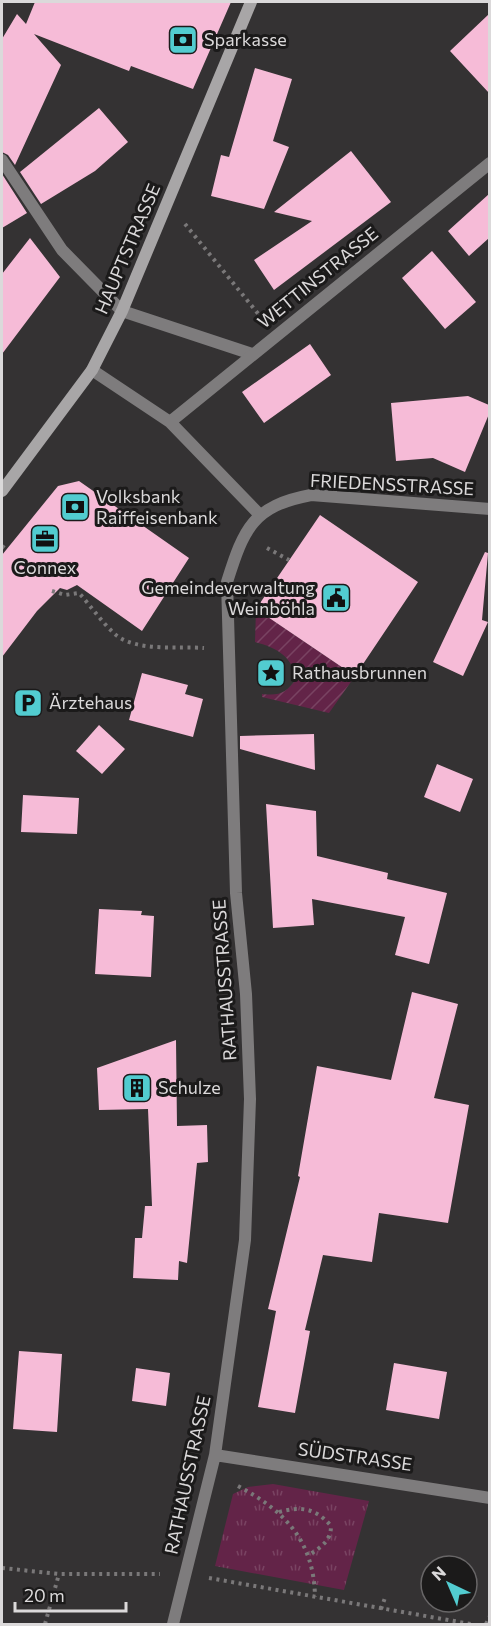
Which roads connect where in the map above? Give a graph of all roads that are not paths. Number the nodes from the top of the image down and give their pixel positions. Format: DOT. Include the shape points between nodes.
graph roads {
  1 [pos="251,2"];
  2 [pos="2,160"];
  3 [pos="489,163"];
  4 [pos="122,311"];
  5 [pos="252,354"];
  6 [pos="92,370"];
  7 [pos="170,422"];
  8 [pos="2,491"];
  9 [pos="489,509"];
  10 [pos="260,515"];
  11 [pos="215,1455"];
  12 [pos="489,1498"];
  13 [pos="173,1624"];
  1 -- 4 [label="main road, HAUPTSTRASSE"];
  2 -- 4 [label="street" via="62,250"];
  3 -- 5 [label="street, WETTINSTRASSE"];
  4 -- 5 [label="street"];
  4 -- 6 [label="main road, HAUPTSTRASSE"];
  5 -- 7 [label="street, WETTINSTRASSE"];
  6 -- 7 [label="street"];
  6 -- 8 [label="main road, HAUPTSTRASSE"];
  7 -- 10 [label="street"];
  9 -- 10 [label="street, FRIEDENSSTRASSE" via="311,495 282,501"];
  10 -- 11 [label="street, RATHAUSSTRASSE" via="239,544 227,582 236,893 246,994 250,1099 245,1240"];
  11 -- 12 [label="street, SÜDSTRASSE"];
  11 -- 13 [label="street, RATHAUSSTRASSE"];
}
